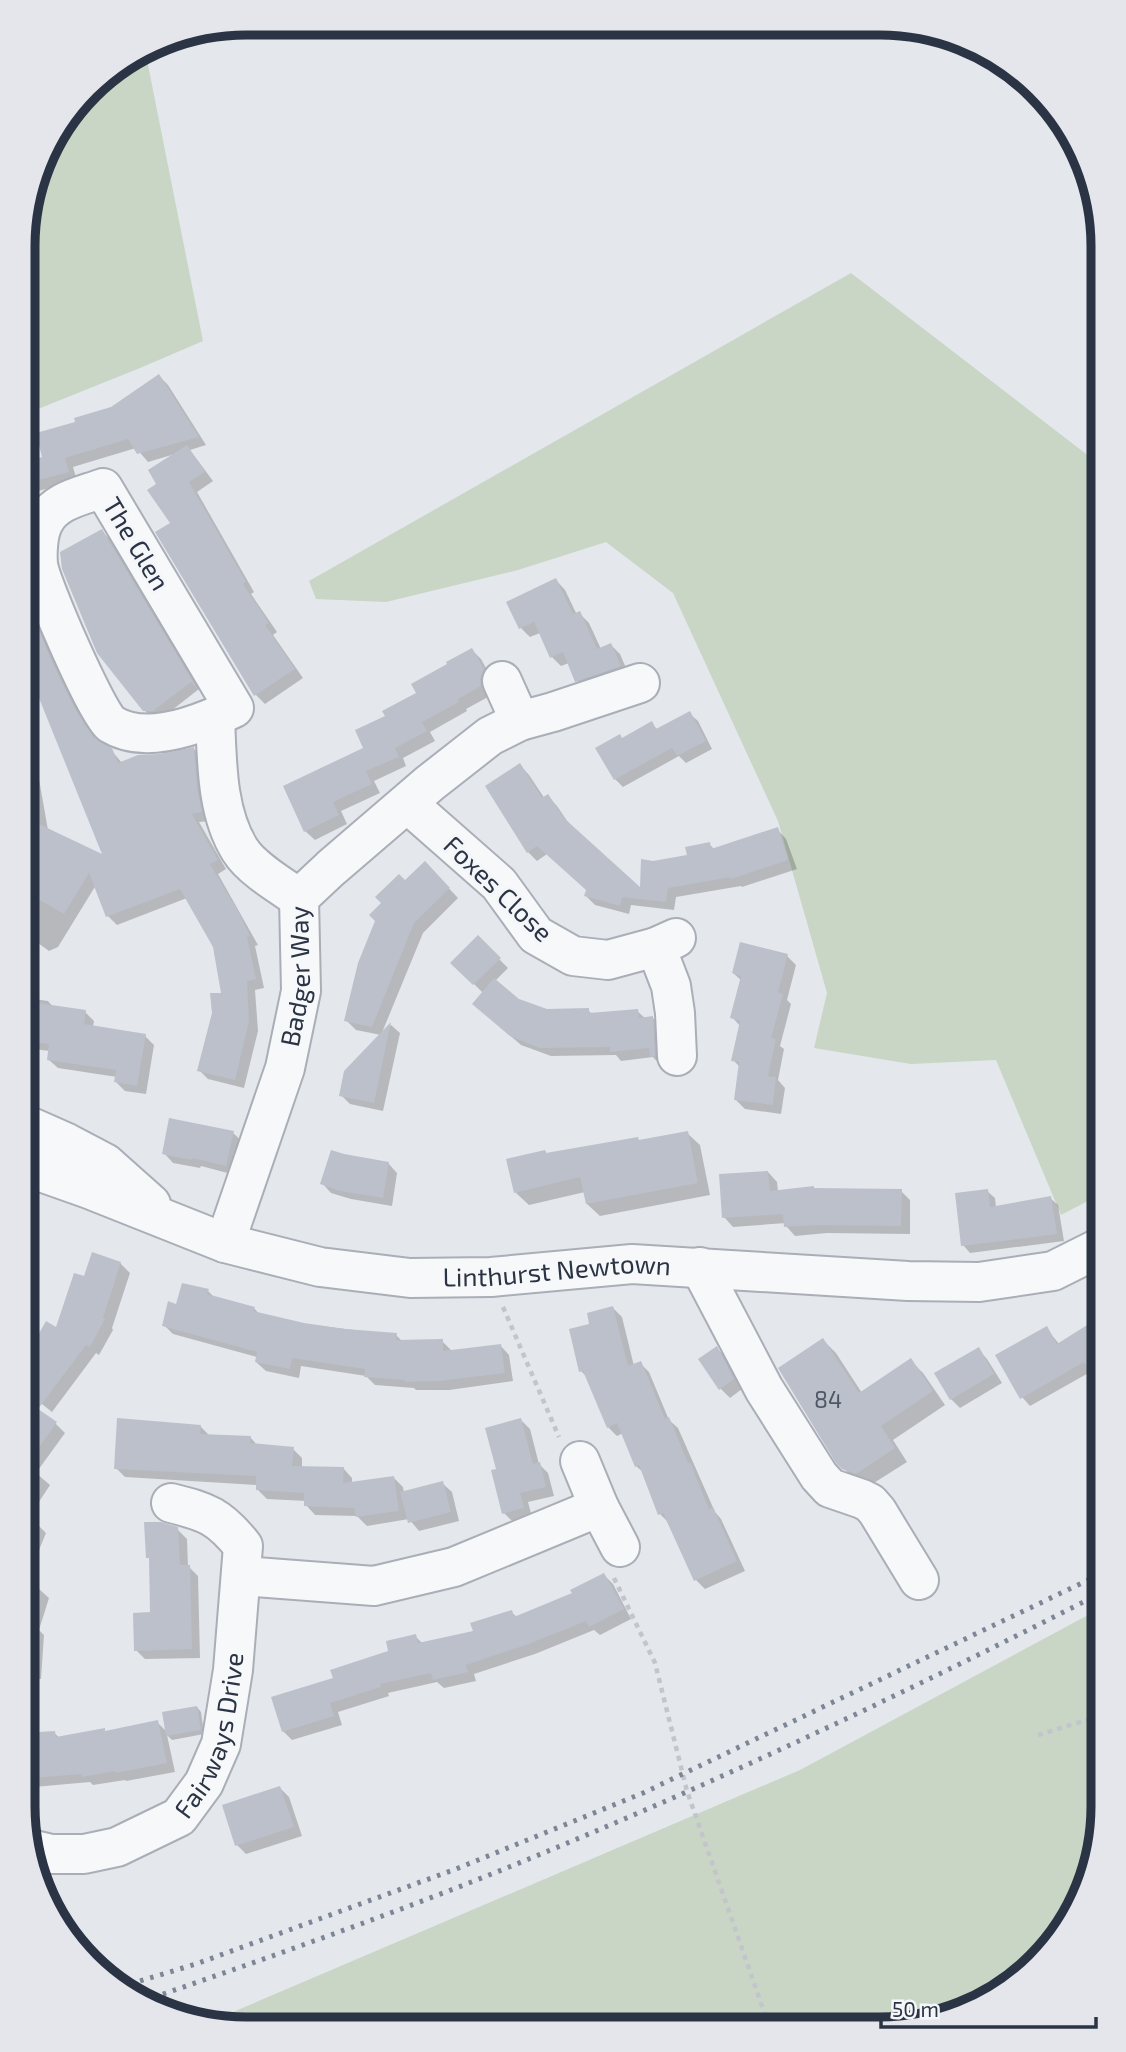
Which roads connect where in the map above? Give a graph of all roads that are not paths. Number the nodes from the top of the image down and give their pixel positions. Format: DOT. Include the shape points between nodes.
graph roads {
  1 [pos="502,681"];
  2 [pos="640,683"];
  3 [pos="537,716"];
  4 [pos="215,717"];
  5 [pos="408,804"];
  6 [pos="299,898"];
  7 [pos="677,1056"];
  8 [pos="35,1129"];
  9 [pos="35,1170"];
  10 [pos="171,1222"];
  11 [pos="225,1243"];
  12 [pos="1091,1252"];
  13 [pos="700,1267"];
  14 [pos="580,1461"];
  15 [pos="171,1503"];
  16 [pos="599,1507"];
  17 [pos="620,1547"];
  18 [pos="242,1561"];
  19 [pos="919,1580"];
  20 [pos="40,1851"];
  1 -- 3 [label="street"];
  2 -- 3 [label="street, Badger Way"];
  3 -- 5 [label="street, Badger Way" via="490,736"];
  4 -- 4 [label="street, The Glen" via="234,708 103,488 50,511 42,524 38,566 88,687 108,723 130,733 165,732"];
  4 -- 6 [label="street" via="218,773 227,821 240,852"];
  5 -- 6 [label="street, Badger Way"];
  5 -- 7 [label="street, Foxes Close" via="499,884 536,934 573,956 608,960 666,942"];
  6 -- 11 [label="street, Badger Way" via="301,991 285,1068"];
  8 -- 10 [label="street" via="105,1163"];
  9 -- 10 [label="street, Linthurst Newtown"];
  10 -- 11 [label="street, Linthurst Newtown"];
  11 -- 13 [label="street, Linthurst Newtown" via="320,1267 410,1278 491,1277 632,1264"];
  12 -- 13 [label="street, Linthurst Newtown" via="1053,1270 979,1282"];
  13 -- 19 [label="street" via="764,1388 819,1476 830,1488 870,1503"];
  14 -- 16 [label="street"];
  15 -- 18 [label="street" via="203,1511 228,1528"];
  16 -- 17 [label="street"];
  16 -- 18 [label="street" via="454,1567 374,1586"];
  18 -- 20 [label="street, Fairways Drive" via="221,1744 204,1783 179,1817 117,1847 84,1854"];
}
